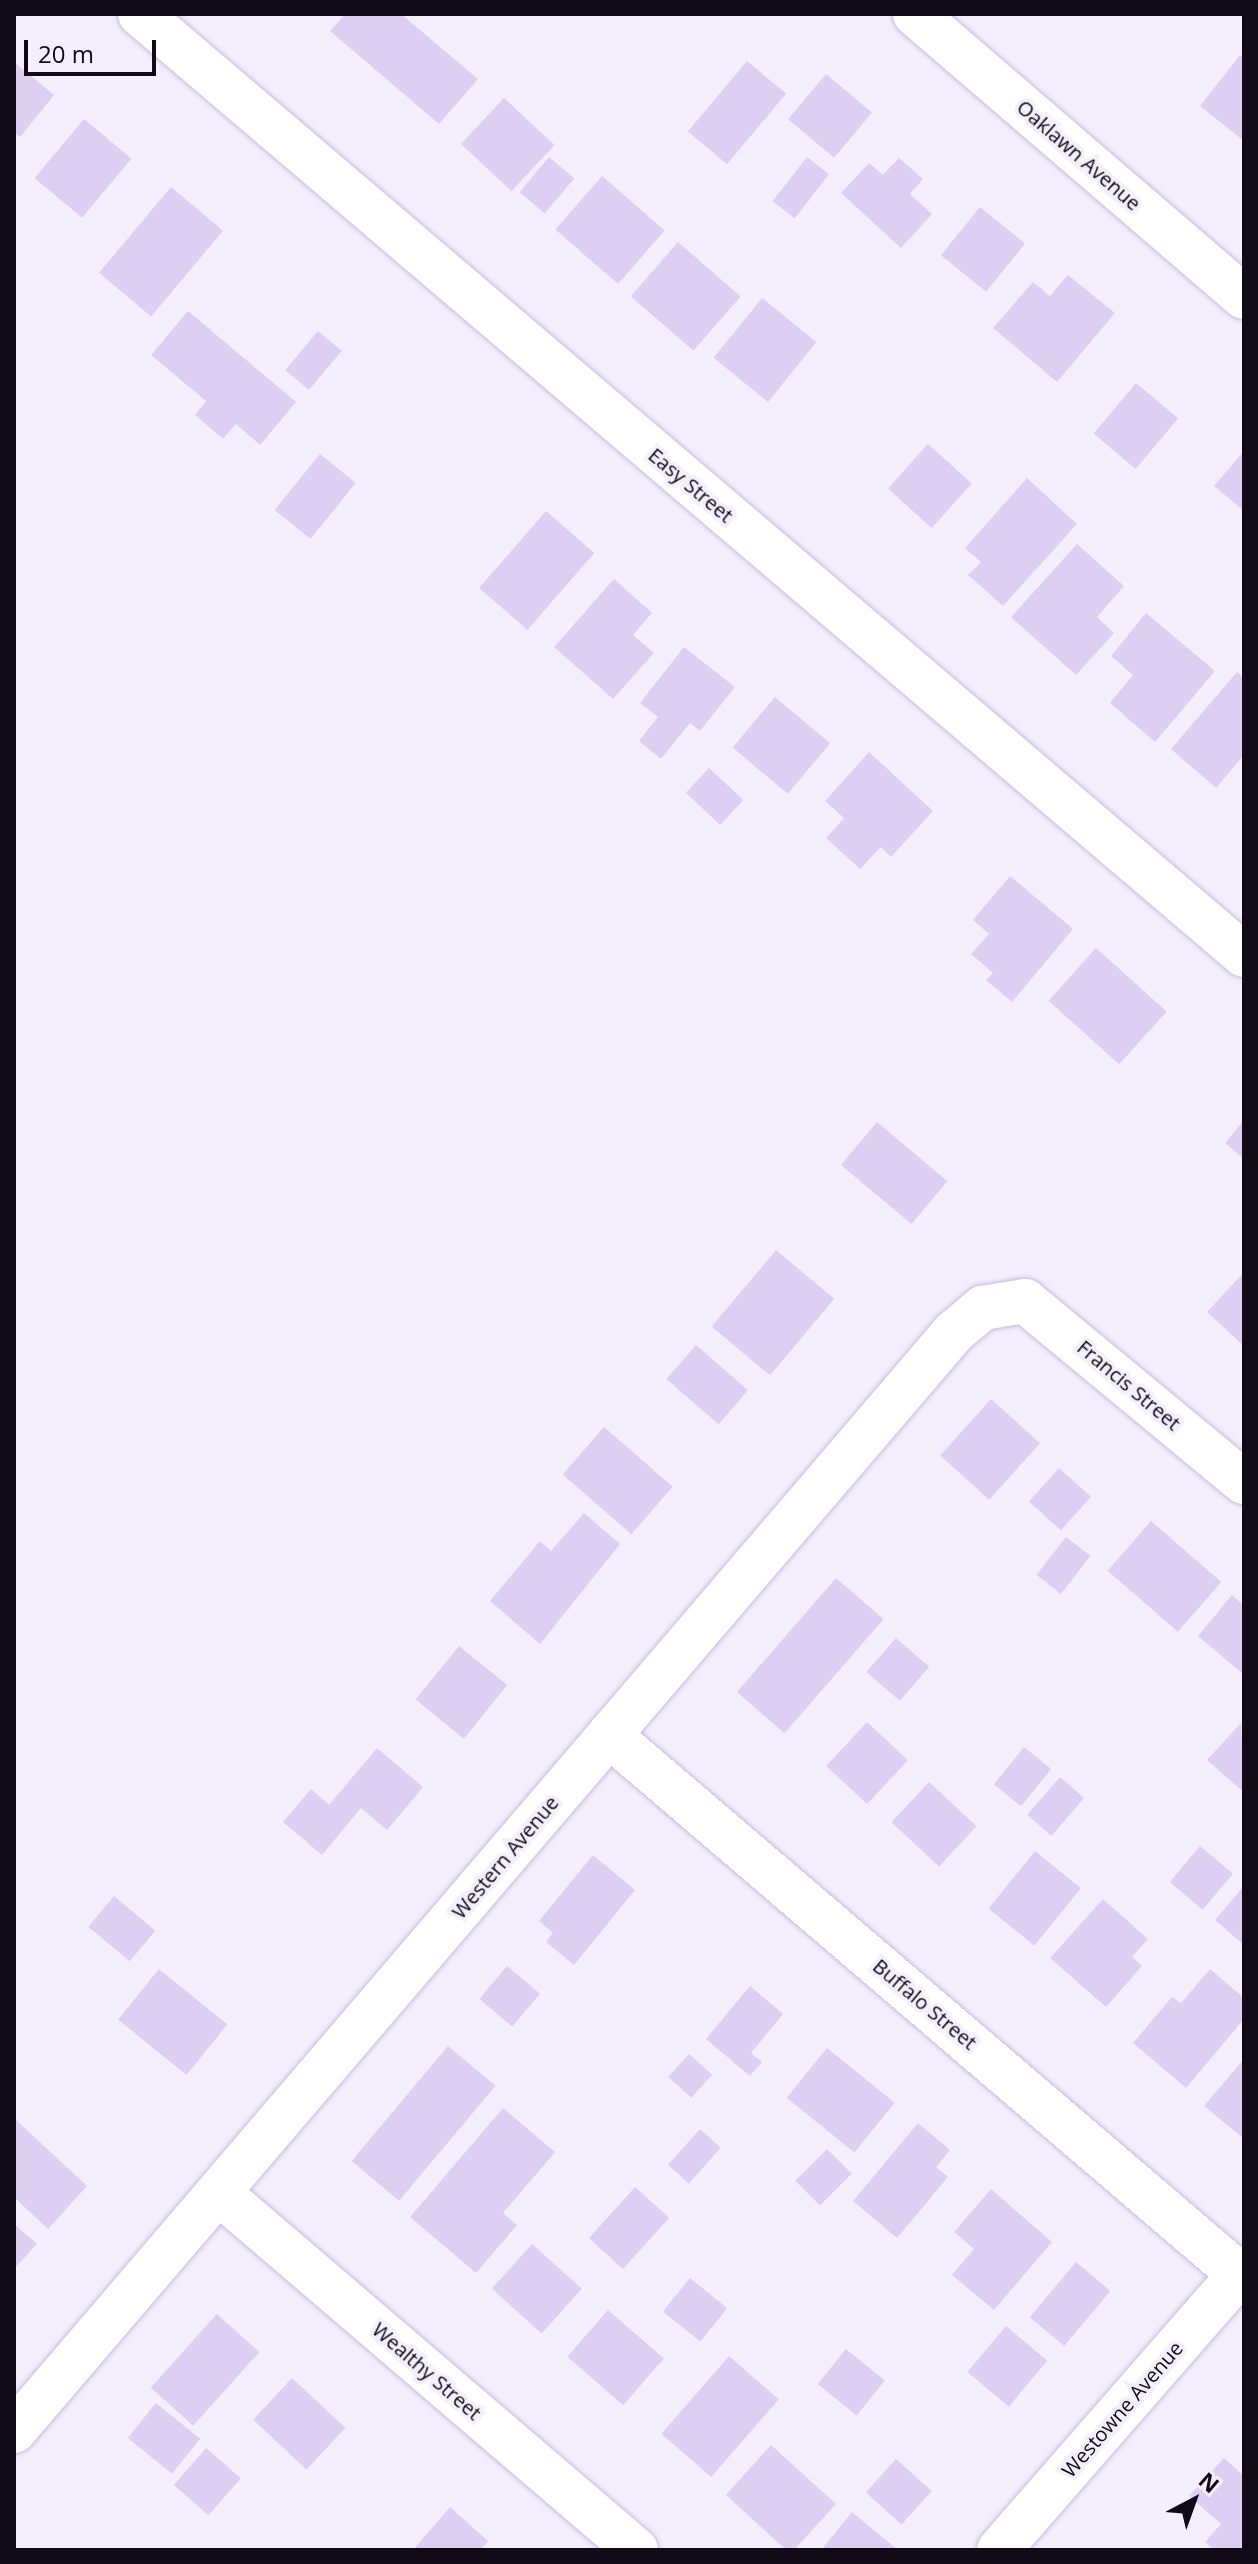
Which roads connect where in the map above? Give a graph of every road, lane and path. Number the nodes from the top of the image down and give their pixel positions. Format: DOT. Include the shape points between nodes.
graph roads {
  1 [pos="140,14"];
  2 [pos="915,14"];
  3 [pos="1244,297"];
  4 [pos="1244,955"];
  5 [pos="1008,1299"];
  6 [pos="1244,1482"];
  7 [pos="609,1735"];
  8 [pos="219,2193"];
  9 [pos="1242,2271"];
  10 [pos="14,2431"];
  11 [pos="636,2550"];
  12 [pos="999,2550"];
  1 -- 4 [label="street, Easy Street"];
  2 -- 3 [label="street, Oaklawn Avenue"];
  5 -- 6 [label="street, Francis Street" via="1025,1301 1061,1327"];
  5 -- 7 [label="street, Western Avenue" via="983,1308 954,1332"];
  7 -- 8 [label="street, Western Avenue"];
  7 -- 9 [label="street, Buffalo Street"];
  8 -- 10 [label="street, Western Avenue"];
  8 -- 11 [label="street, Wealthy Street"];
  9 -- 12 [label="street, Westowne Avenue"];
}
